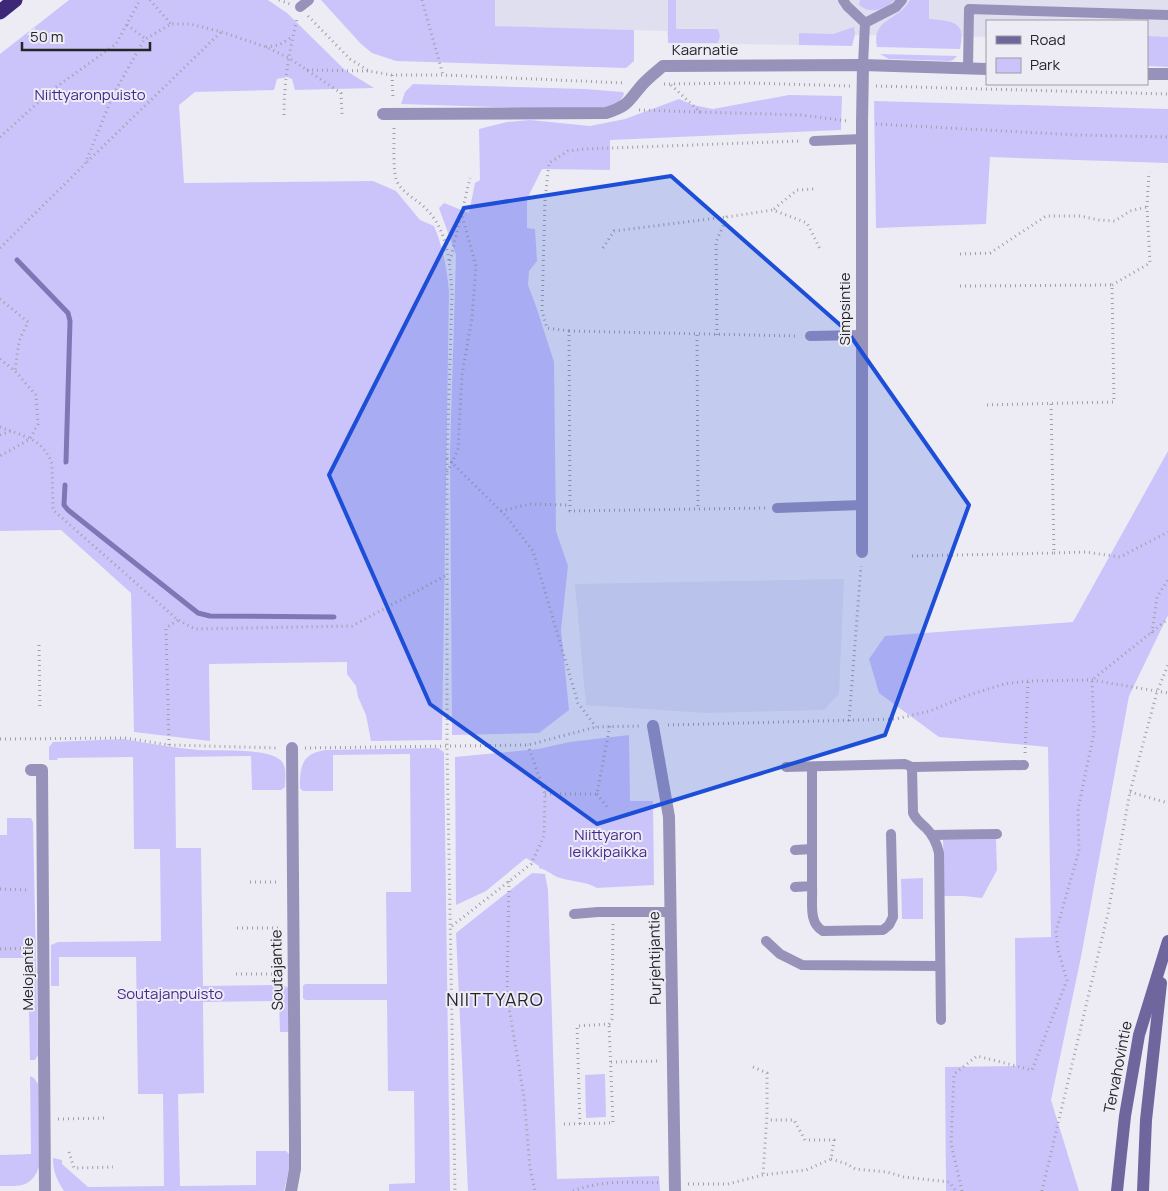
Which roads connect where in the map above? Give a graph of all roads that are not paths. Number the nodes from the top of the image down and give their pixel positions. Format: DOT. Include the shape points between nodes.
graph roads {
  1 [pos="15,0"];
  2 [pos="309,0"];
  3 [pos="844,0"];
  4 [pos="902,0"];
  5 [pos="300,7"];
  6 [pos="0,12"];
  7 [pos="1168,15"];
  8 [pos="865,23"];
  9 [pos="863,65"];
  10 [pos="968,68"];
  11 [pos="986,69"];
  12 [pos="1148,74"];
  13 [pos="1168,74"];
  14 [pos="388,113"];
  15 [pos="862,139"];
  16 [pos="814,140"];
  17 [pos="862,335"];
  18 [pos="810,336"];
  19 [pos="862,505"];
  20 [pos="777,508"];
  21 [pos="862,552"];
  22 [pos="653,726"];
  23 [pos="292,748"];
  24 [pos="812,766"];
  25 [pos="1024,766"];
  26 [pos="786,767"];
  27 [pos="912,767"];
  28 [pos="30,770"];
  29 [pos="891,834"];
  30 [pos="996,834"];
  31 [pos="932,835"];
  32 [pos="795,850"];
  33 [pos="812,850"];
  34 [pos="812,886"];
  35 [pos="795,887"];
  36 [pos="671,912"];
  37 [pos="574,914"];
  38 [pos="766,941"];
  39 [pos="1166,947"];
  40 [pos="940,966"];
  41 [pos="941,1020"];
  42 [pos="675,1188"];
  43 [pos="45,1191"];
  44 [pos="291,1191"];
  45 [pos="1117,1191"];
  46 [pos="1143,1191"];
  1 -- 6 [label="highway"];
  2 -- 5 [label="lane"];
  3 -- 8 [label="lane"];
  4 -- 8 [label="lane" via="896,7"];
  7 -- 10 [label="lane" via="969,9"];
  8 -- 9 [label="lane"];
  9 -- 10 [label="street, Kaarnatie"];
  9 -- 14 [label="street, Kaarnatie" via="663,66 627,104 606,113"];
  9 -- 15 [label="street, Simpsintie"];
  10 -- 11 [label="street, Kaarnatie"];
  12 -- 13 [label="street"];
  15 -- 16 [label="lane"];
  15 -- 17 [label="street, Simpsintie"];
  17 -- 18 [label="lane"];
  17 -- 19 [label="street, Simpsintie"];
  19 -- 20 [label="lane"];
  19 -- 21 [label="street, Simpsintie"];
  22 -- 36 [label="street, Purjehtijantie" via="669,817"];
  23 -- 44 [label="street, Soutajantie" via="295,1169"];
  24 -- 26 [label="lane"];
  24 -- 27 [label="lane" via="905,764"];
  24 -- 33 [label="lane"];
  25 -- 27 [label="lane"];
  27 -- 31 [label="lane" via="913,813"];
  28 -- 43 [label="street, Melojantie" via="42,770"];
  29 -- 34 [label="lane" via="893,917 883,930 823,931 817,928 813,922"];
  30 -- 31 [label="lane"];
  31 -- 40 [label="lane" via="939,853"];
  32 -- 33 [label="lane"];
  33 -- 34 [label="lane"];
  34 -- 35 [label="lane"];
  36 -- 37 [label="lane"];
  36 -- 42 [label="street, Purjehtijantie"];
  38 -- 40 [label="lane" via="780,954 802,965"];
  39 -- 45 [label="main road, Tervahovintie" via="1139,1035 1125,1116"];
  39 -- 46 [label="main road, Tervahovintie" via="1146,1120"];
  40 -- 41 [label="lane"];
}
